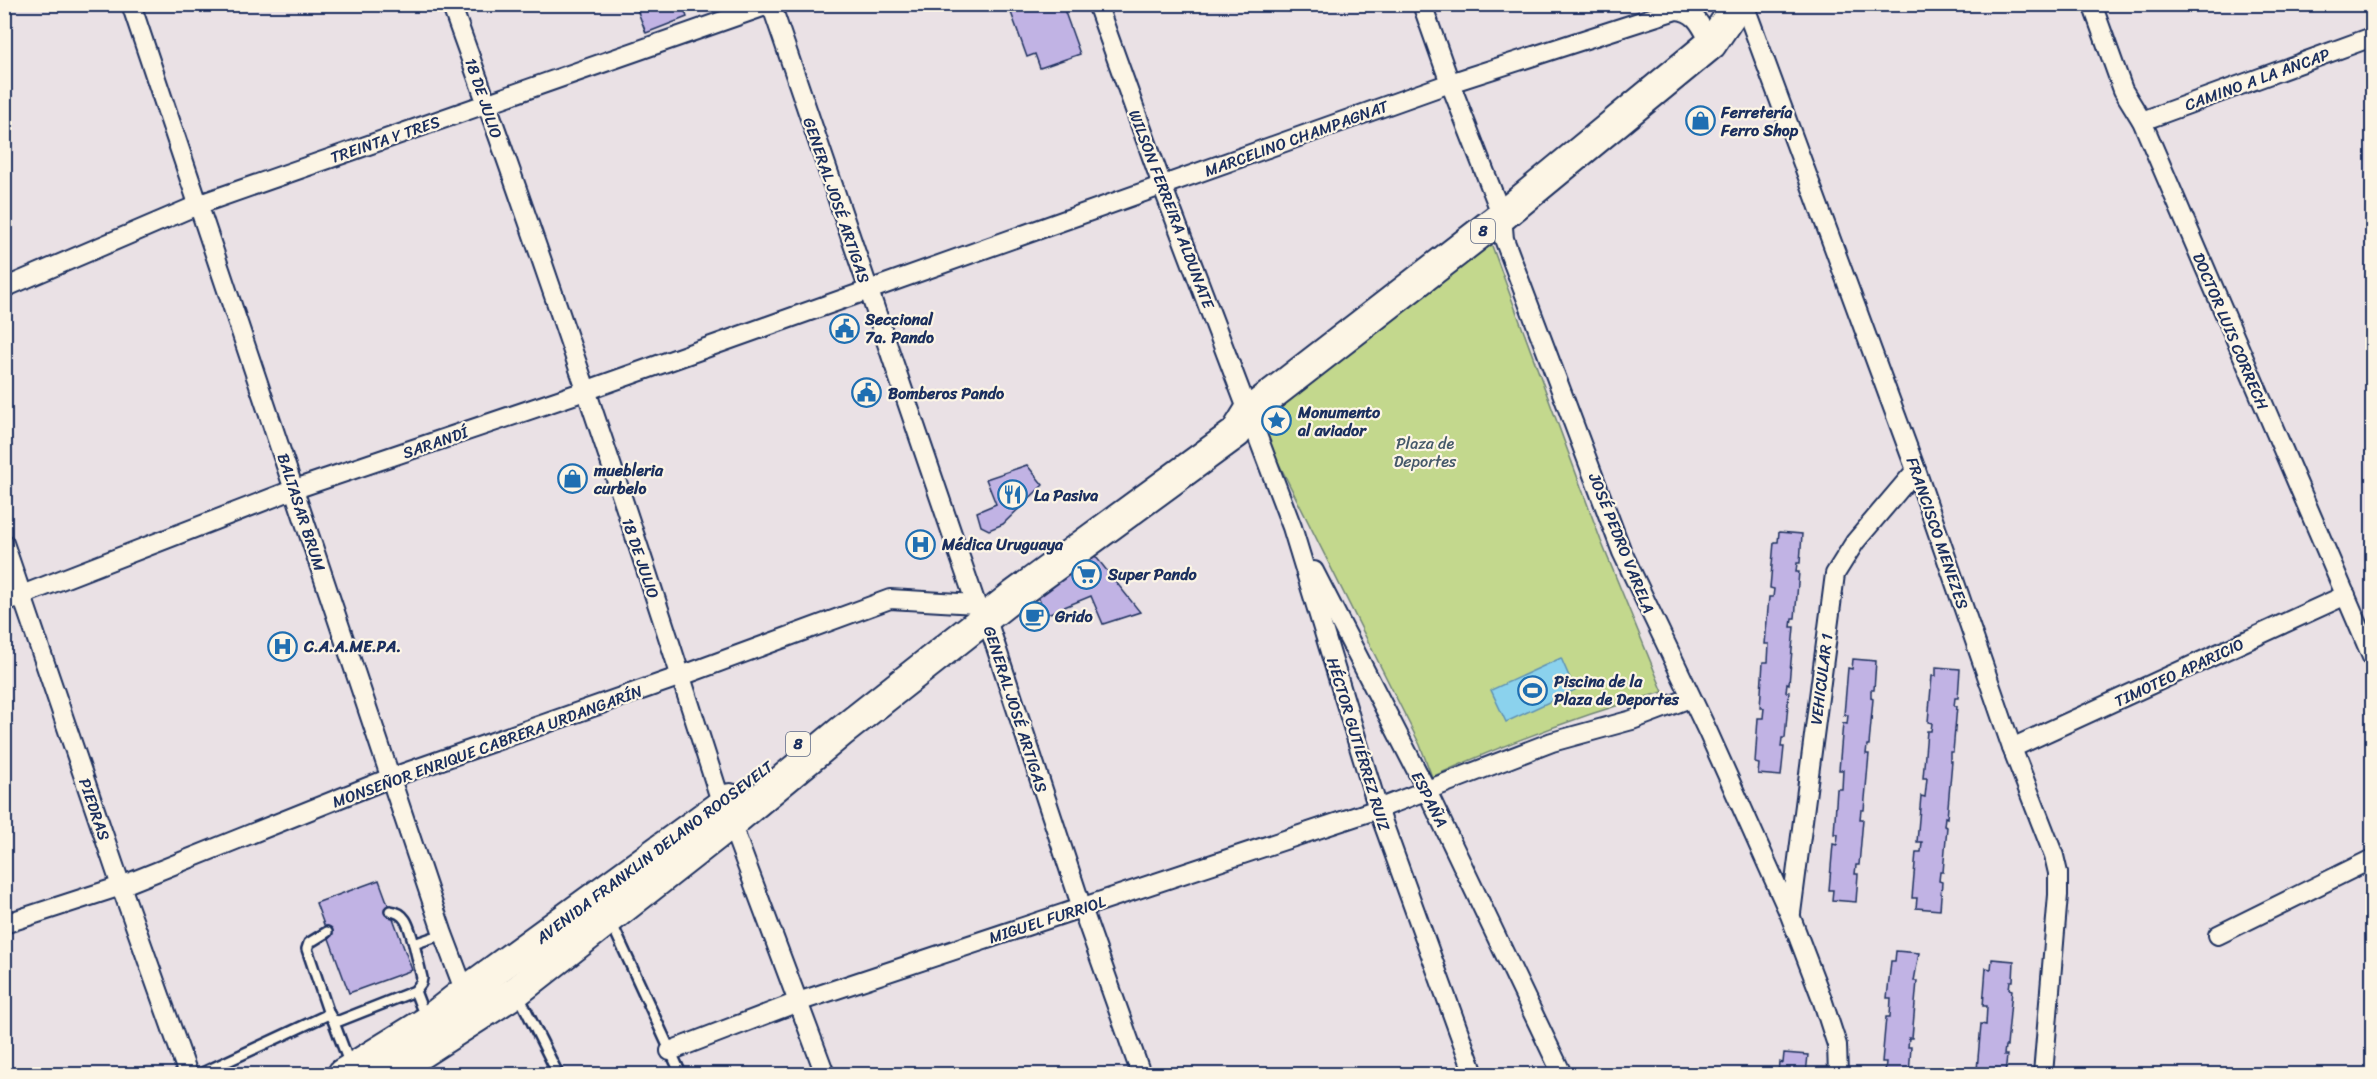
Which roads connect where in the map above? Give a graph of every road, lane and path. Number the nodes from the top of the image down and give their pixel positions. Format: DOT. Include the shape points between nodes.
graph roads {
  1 [pos="131,4"];
  2 [pos="451,4"];
  3 [pos="771,4"];
  4 [pos="1097,4"];
  5 [pos="1422,4"];
  6 [pos="1738,4"];
  7 [pos="1744,4"];
  8 [pos="2092,4"];
  9 [pos="2373,37"];
  10 [pos="1711,44"];
  11 [pos="1450,83"];
  12 [pos="487,103"];
  13 [pos="2142,121"];
  14 [pos="1162,185"];
  15 [pos="200,204"];
  16 [pos="1502,216"];
  17 [pos="4,288"];
  18 [pos="868,290"];
  19 [pos="585,391"];
  20 [pos="1249,412"];
  21 [pos="1916,470"];
  22 [pos="295,489"];
  23 [pos="1292,527"];
  24 [pos="4,543"];
  25 [pos="2346,595"];
  26 [pos="22,596"];
  27 [pos="4,602"];
  28 [pos="981,610"];
  29 [pos="2373,657"];
  30 [pos="681,676"];
  31 [pos="1690,698"];
  32 [pos="2012,748"];
  33 [pos="390,778"];
  34 [pos="1426,789"];
  35 [pos="1378,809"];
  36 [pos="727,814"];
  37 [pos="2373,859"];
  38 [pos="121,885"];
  39 [pos="1082,908"];
  40 [pos="390,911"];
  41 [pos="1790,915"];
  42 [pos="610,919"];
  43 [pos="4,924"];
  44 [pos="327,932"];
  45 [pos="443,934"];
  46 [pos="2218,935"];
  47 [pos="414,944"];
  48 [pos="415,991"];
  49 [pos="517,991"];
  50 [pos="798,1002"];
  51 [pos="472,1004"];
  52 [pos="331,1017"];
  53 [pos="427,1022"];
  54 [pos="670,1051"];
  55 [pos="349,1073"];
  56 [pos="188,1074"];
  57 [pos="200,1074"];
  58 [pos="388,1074"];
  59 [pos="558,1074"];
  60 [pos="681,1074"];
  61 [pos="825,1074"];
  62 [pos="1141,1074"];
  63 [pos="1474,1074"];
  64 [pos="1562,1074"];
  65 [pos="1838,1074"];
  66 [pos="2043,1074"];
  1 -- 15 [label="street, BALTASAR BRUM"];
  2 -- 12 [label="street, 18 DE JULIO"];
  3 -- 12 [label="street, TREINTA Y TRES"];
  3 -- 18 [label="street, GENERAL JOSÉ ARTIGAS"];
  4 -- 14 [label="street, WILSON FERREIRA ALDUNATE"];
  5 -- 11 [label="street, JOSÉ PEDRO VARELA"];
  6 -- 10 [label="highway, AVENIDA FRANKLIN DELANO ROOSEVELT / 8"];
  7 -- 21 [label="street, FRANCISCO MENEZES"];
  8 -- 13 [label="street, DOCTOR LUIS CORRECH" via="2123,90"];
  9 -- 13 [label="street, CAMINO A LA ANCAP"];
  10 -- 11 [label="street, MARCELINO CHAMPAGNAT" via="1694,15 1677,10"];
  10 -- 16 [label="highway, AVENIDA FRANKLIN DELANO ROOSEVELT / 8"];
  11 -- 14 [label="street, MARCELINO CHAMPAGNAT"];
  11 -- 16 [label="street, JOSÉ PEDRO VARELA"];
  12 -- 15 [label="street, TREINTA Y TRES"];
  12 -- 19 [label="street, 18 DE JULIO"];
  13 -- 25 [label="street, DOCTOR LUIS CORRECH"];
  14 -- 18 [label="street, MARCELINO CHAMPAGNAT"];
  14 -- 20 [label="street, WILSON FERREIRA ALDUNATE"];
  15 -- 17 [label="street, TREINTA Y TRES"];
  15 -- 22 [label="street, BALTASAR BRUM"];
  16 -- 20 [label="highway, AVENIDA FRANKLIN DELANO ROOSEVELT / 8"];
  16 -- 31 [label="street, JOSÉ PEDRO VARELA" via="1504,238 1622,552"];
  18 -- 19 [label="street, SARANDÍ"];
  18 -- 28 [label="street, GENERAL JOSÉ ARTIGAS"];
  19 -- 22 [label="street, SARANDÍ"];
  19 -- 30 [label="street, 18 DE JULIO"];
  20 -- 23 [label="street, HÉCTOR GUTIÉRREZ RUIZ"];
  20 -- 28 [label="highway, AVENIDA FRANKLIN DELANO ROOSEVELT / 8" via="1236,433"];
  21 -- 32 [label="street, FRANCISCO MENEZES"];
  21 -- 41 [label="street, VEHICULAR 1" via="1855,542 1835,574"];
  22 -- 26 [label="street, SARANDÍ"];
  22 -- 33 [label="street, BALTASAR BRUM"];
  23 -- 34 [label="street, ESPAÑA"];
  23 -- 35 [label="street, HÉCTOR GUTIÉRREZ RUIZ"];
  24 -- 26 [label="street, PIEDRAS"];
  25 -- 29 [label="street, DOCTOR LUIS CORRECH"];
  25 -- 32 [label="street, TIMOTEO APARICIO"];
  26 -- 27 [label="street, SARANDÍ"];
  26 -- 38 [label="street, PIEDRAS"];
  28 -- 30 [label="street, MONSEÑOR ENRIQUE CABRERA URDANGARÍN" via="890,599"];
  28 -- 36 [label="highway, AVENIDA FRANKLIN DELANO ROOSEVELT / 8" via="842,731"];
  28 -- 39 [label="street, GENERAL JOSÉ ARTIGAS"];
  30 -- 33 [label="street, MONSEÑOR ENRIQUE CABRERA URDANGARÍN"];
  30 -- 36 [label="street, 18 DE JULIO"];
  31 -- 34 [label="street, MIGUEL FURRIOL" via="1632,720 1551,742"];
  31 -- 41 [label="street, JOSÉ PEDRO VARELA"];
  32 -- 66 [label="street, FRANCISCO MENEZES" via="2058,873"];
  33 -- 38 [label="street, MONSEÑOR ENRIQUE CABRERA URDANGARÍN"];
  33 -- 45 [label="street, BALTASAR BRUM"];
  34 -- 35 [label="street, MIGUEL FURRIOL"];
  34 -- 64 [label="street, ESPAÑA"];
  35 -- 39 [label="street, MIGUEL FURRIOL"];
  35 -- 63 [label="street, HÉCTOR GUTIÉRREZ RUIZ"];
  36 -- 42 [label="highway, AVENIDA FRANKLIN DELANO ROOSEVELT / 8"];
  36 -- 50 [label="street, 18 DE JULIO"];
  36 -- 51 [label="highway, AVENIDA FRANKLIN DELANO ROOSEVELT / 8"];
  37 -- 46 [label="street"];
  38 -- 43 [label="street, MONSEÑOR ENRIQUE CABRERA URDANGARÍN"];
  38 -- 56 [label="street, PIEDRAS"];
  39 -- 50 [label="street, MIGUEL FURRIOL"];
  39 -- 62 [label="street, GENERAL JOSÉ ARTIGAS"];
  40 -- 47 [label="lane" via="404,916"];
  41 -- 65 [label="street, JOSÉ PEDRO VARELA" via="1837,1044"];
  42 -- 49 [label="highway, AVENIDA FRANKLIN DELANO ROOSEVELT / 8"];
  42 -- 54 [label="lane"];
  44 -- 52 [label="lane" via="309,943 307,950"];
  45 -- 47 [label="lane"];
  45 -- 51 [label="street, BALTASAR BRUM"];
  47 -- 48 [label="lane" via="422,978"];
  48 -- 52 [label="lane" via="339,1021"];
  48 -- 53 [label="lane"];
  49 -- 51 [label="highway, AVENIDA FRANKLIN DELANO ROOSEVELT / 8"];
  49 -- 59 [label="lane"];
  50 -- 54 [label="street, MIGUEL FURRIOL"];
  50 -- 61 [label="street, 18 DE JULIO"];
  51 -- 53 [label="highway, AVENIDA FRANKLIN DELANO ROOSEVELT / 8"];
  51 -- 58 [label="highway, AVENIDA FRANKLIN DELANO ROOSEVELT / 8"];
  52 -- 55 [label="lane"];
  52 -- 57 [label="lane"];
  53 -- 55 [label="highway, AVENIDA FRANKLIN DELANO ROOSEVELT / 8"];
  54 -- 60 [label="lane"];
}
